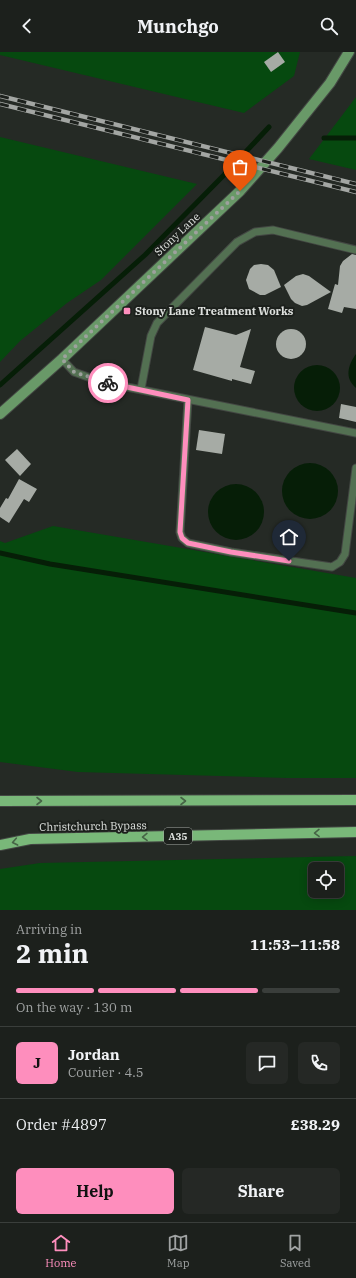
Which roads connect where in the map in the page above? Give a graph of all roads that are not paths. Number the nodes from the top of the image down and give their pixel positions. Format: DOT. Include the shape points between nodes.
graph roads {
  1 [pos="349,52"];
  2 [pos="356,250"];
  3 [pos="62,359"];
  4 [pos="141,389"];
  5 [pos="188,400"];
  6 [pos="0,414"];
  7 [pos="356,433"];
  8 [pos="356,468"];
  9 [pos="356,800"];
  10 [pos="0,801"];
  11 [pos="356,832"];
  12 [pos="0,845"];
  1 -- 3 [label="main road, Stony Lane" via="330,83 240,191"];
  2 -- 4 [label="lane" via="273,230 256,232 238,242 157,323 151,336"];
  3 -- 4 [label="lane" via="74,372 95,380"];
  3 -- 6 [label="main road, Stony Lane"];
  4 -- 5 [label="lane"];
  5 -- 7 [label="lane"];
  5 -- 8 [label="lane" via="180,532 188,543 332,567 340,562 345,554"];
  10 -- 9 [label="main road, one-way"];
  11 -- 12 [label="main road, Christchurch Bypass / A35, one-way" via="30,839"];
}
